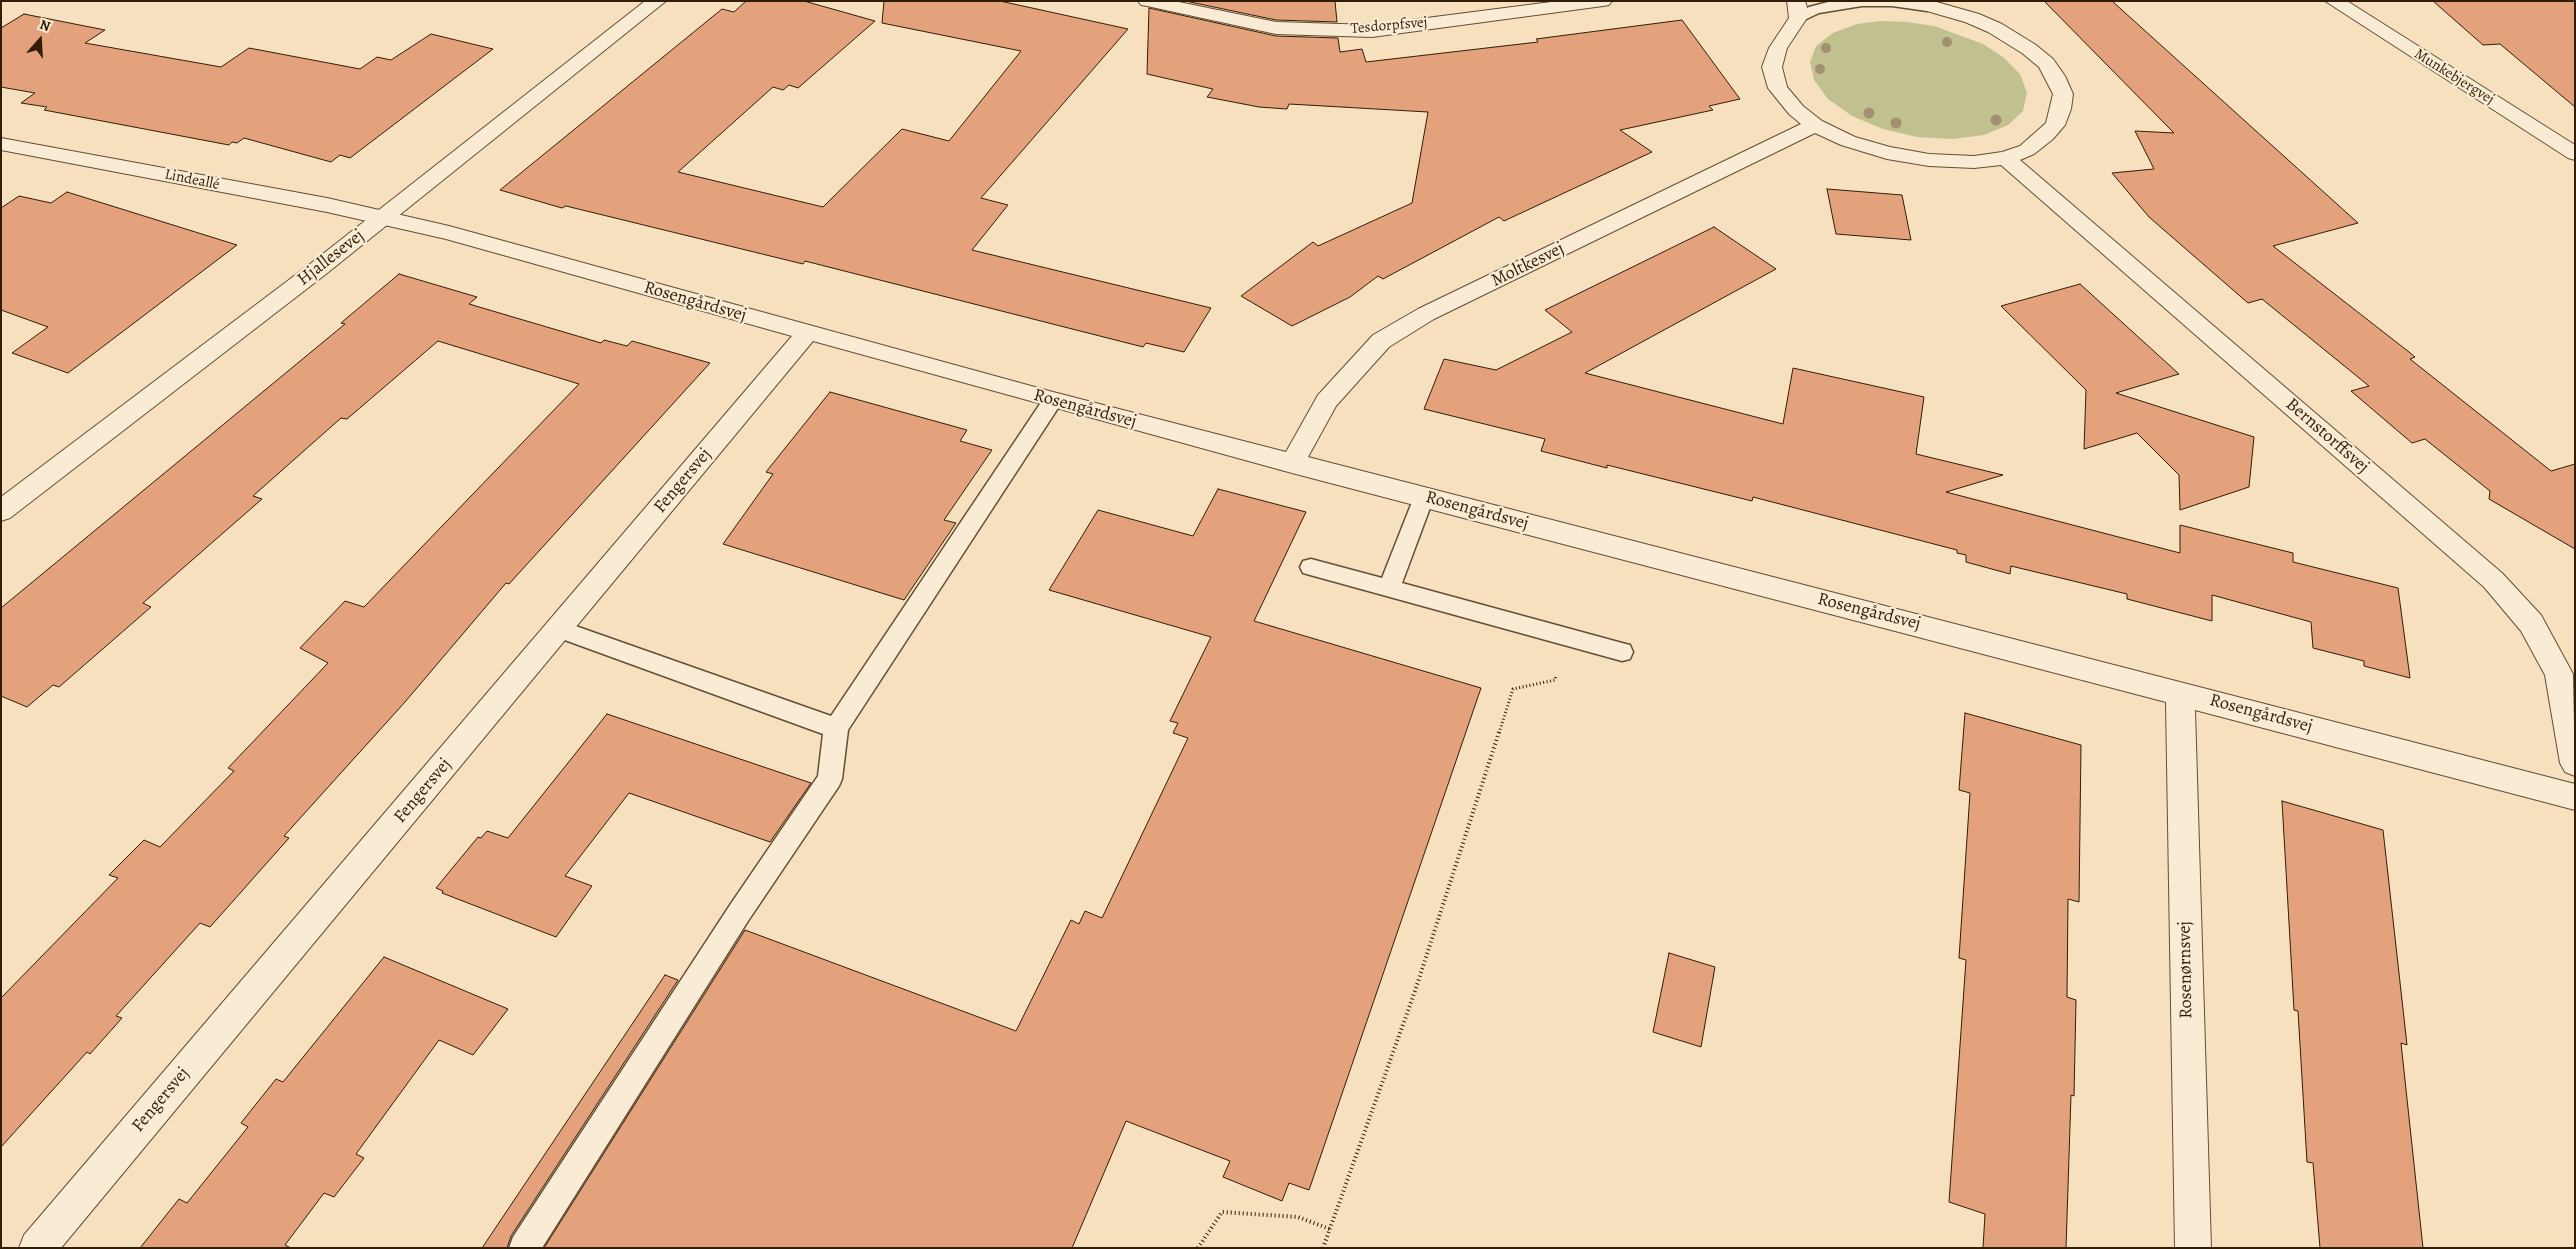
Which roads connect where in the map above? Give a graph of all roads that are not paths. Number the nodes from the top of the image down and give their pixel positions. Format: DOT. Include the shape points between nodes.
graph roads {
  1 [pos="657,1"];
  2 [pos="1603,1"];
  3 [pos="2334,1"];
  4 [pos="1151,2"];
  5 [pos="1919,4"];
  6 [pos="1797,10"];
  7 [pos="1814,126"];
  8 [pos="1,144"];
  9 [pos="2575,154"];
  10 [pos="2006,158"];
  11 [pos="382,217"];
  12 [pos="807,333"];
  13 [pos="1053,400"];
  14 [pos="1292,464"];
  15 [pos="1424,497"];
  16 [pos="1,511"];
  17 [pos="1311,567"];
  18 [pos="1390,588"];
  19 [pos="559,630"];
  20 [pos="1622,652"];
  21 [pos="2180,692"];
  22 [pos="836,728"];
  23 [pos="2575,763"];
  24 [pos="2575,797"];
  25 [pos="37,1248"];
  26 [pos="524,1248"];
  27 [pos="2193,1248"];
  1 -- 11 [label="street, Hjallesevej"];
  2 -- 4 [label="street, Tesdorpfsvej" via="1372,31 1276,28"];
  3 -- 9 [label="street, Munkebjergvej"];
  5 -- 6 [label="lane" via="1862,2"];
  5 -- 10 [label="street" via="1972,18 2013,38 2040,58 2055,76 2063,94 2055,125 2027,150"];
  6 -- 7 [label="street" via="1772,67 1778,88"];
  7 -- 10 [label="street" via="1887,153 1956,162"];
  7 -- 14 [label="street, Moltkesvej" via="1426,314 1381,341 1327,400"];
  8 -- 11 [label="street, Lindeallé"];
  10 -- 23 [label="street, Bernstorffsvej" via="2493,580 2531,623 2559,674"];
  11 -- 12 [label="street, Rosengårdsvej"];
  11 -- 16 [label="street, Hjallesevej"];
  12 -- 13 [label="street, Rosengårdsvej"];
  12 -- 19 [label="street, Fengersvej"];
  13 -- 14 [label="street, Rosengårdsvej"];
  13 -- 22 [label="lane"];
  14 -- 15 [label="street, Rosengårdsvej"];
  15 -- 18 [label="lane"];
  15 -- 21 [label="street, Rosengårdsvej"];
  17 -- 18 [label="lane"];
  18 -- 20 [label="lane"];
  19 -- 22 [label="lane"];
  19 -- 25 [label="street, Fengersvej"];
  21 -- 24 [label="street, Rosengårdsvej"];
  21 -- 27 [label="street, Rosenørnsvej"];
  22 -- 26 [label="lane" via="830,779 739,913"];
}
